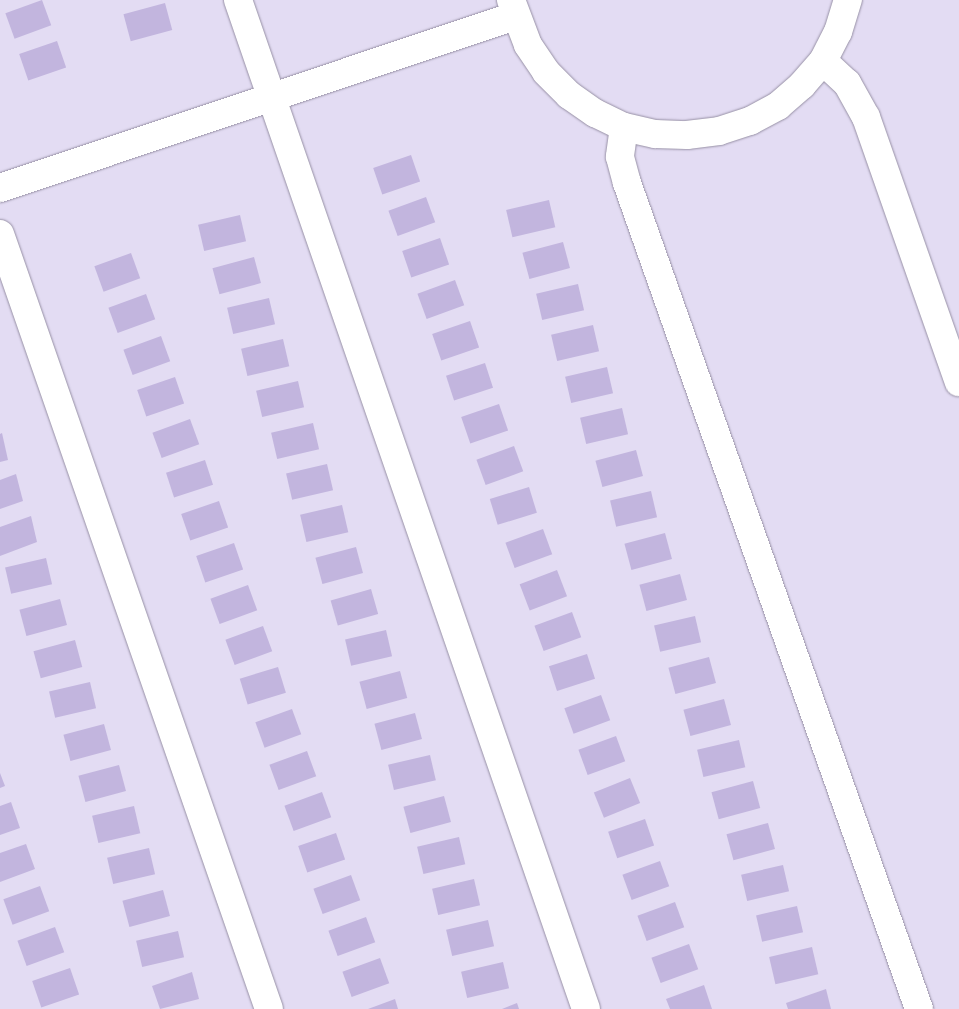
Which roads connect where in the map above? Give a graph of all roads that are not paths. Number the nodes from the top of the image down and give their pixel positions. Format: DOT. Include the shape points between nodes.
graph roads {
  1 [pos="238,0"];
  2 [pos="848,0"];
  3 [pos="513,8"];
  4 [pos="823,60"];
  5 [pos="272,100"];
  6 [pos="624,127"];
  7 [pos="0,188"];
  8 [pos="0,234"];
  9 [pos="959,382"];
  10 [pos="269,1009"];
  11 [pos="586,1009"];
  12 [pos="919,1009"];
  1 -- 5 [label="street"];
  2 -- 4 [label="street" via="838,32"];
  3 -- 5 [label="street"];
  3 -- 6 [label="street" via="528,46 546,72 569,95"];
  4 -- 6 [label="street" via="778,106 750,121 719,131 687,136 655,134"];
  4 -- 9 [label="street" via="847,83 866,117"];
  5 -- 7 [label="street"];
  5 -- 11 [label="street"];
  6 -- 12 [label="street" via="620,157 627,183"];
  8 -- 10 [label="street"];
}
